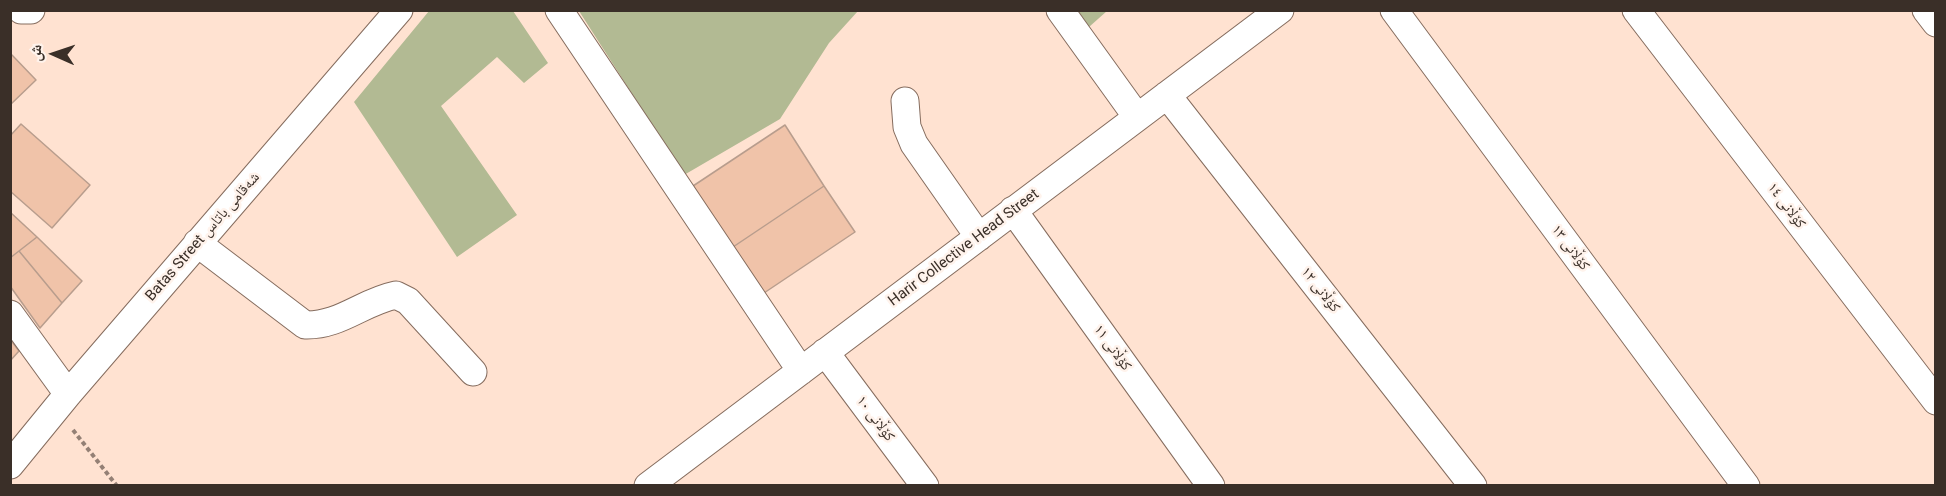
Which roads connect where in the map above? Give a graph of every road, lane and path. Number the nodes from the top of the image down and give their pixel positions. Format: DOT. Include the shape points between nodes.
graph roads {
  1 [pos="21,10"];
  2 [pos="31,10"];
  3 [pos="399,10"];
  4 [pos="560,10"];
  5 [pos="1060,10"];
  6 [pos="1280,10"];
  7 [pos="1394,10"];
  8 [pos="1636,10"];
  9 [pos="1926,10"];
  10 [pos="1935,23"];
  11 [pos="1167,95"];
  12 [pos="905,101"];
  13 [pos="1137,117"];
  14 [pos="1013,210"];
  15 [pos="979,237"];
  16 [pos="197,243"];
  17 [pos="10,314"];
  18 [pos="825,352"];
  19 [pos="801,370"];
  20 [pos="473,372"];
  21 [pos="62,401"];
  22 [pos="1935,401"];
  23 [pos="10,465"];
  24 [pos="651,485"];
  25 [pos="117,486"];
  26 [pos="926,486"];
  27 [pos="1211,486"];
  28 [pos="1473,486"];
  29 [pos="1746,486"];
  1 -- 2 [label="street"];
  3 -- 16 [label="street, Batas Street شەقامی باتاس"];
  4 -- 19 [label="street"];
  5 -- 13 [label="street"];
  6 -- 11 [label="street, Harir Collective Head Street"];
  7 -- 29 [label="street, کۆڵانی ١٣"];
  8 -- 22 [label="street, کۆڵانی ١٤"];
  9 -- 10 [label="street"];
  11 -- 13 [label="street, Harir Collective Head Street"];
  11 -- 28 [label="street, کۆڵانی ١٢"];
  12 -- 15 [label="street" via="907,127 914,144"];
  13 -- 14 [label="street, Harir Collective Head Street"];
  14 -- 15 [label="street, Harir Collective Head Street"];
  14 -- 27 [label="street, کۆڵانی ١١"];
  15 -- 18 [label="street, Harir Collective Head Street"];
  16 -- 20 [label="street" via="305,325 324,325 380,298 396,295 408,301"];
  16 -- 21 [label="street, Batas Street شەقامی باتاس"];
  17 -- 21 [label="street"];
  18 -- 19 [label="street, Harir Collective Head Street"];
  18 -- 26 [label="street, کۆڵانی ١٠"];
  19 -- 24 [label="street, Harir Collective Head Street"];
  21 -- 23 [label="street, Batas Street شەقامی باتاس"];
  21 -- 25 [label="path"];
}
